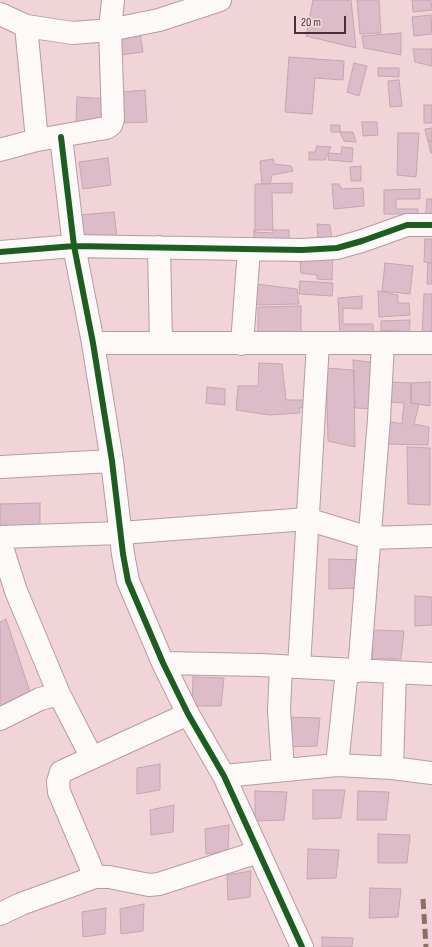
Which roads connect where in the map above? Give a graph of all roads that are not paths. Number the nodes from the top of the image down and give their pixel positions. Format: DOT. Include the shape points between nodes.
graph roads {
  1 [pos="113,0"];
  2 [pos="220,0"];
  3 [pos="0,14"];
  4 [pos="26,26"];
  5 [pos="110,30"];
  6 [pos="61,137"];
  7 [pos="37,140"];
  8 [pos="0,150"];
  9 [pos="432,225"];
  10 [pos="74,246"];
  11 [pos="158,247"];
  12 [pos="249,249"];
  13 [pos="0,252"];
  14 [pos="94,343"];
  15 [pos="318,343"];
  16 [pos="383,343"];
  17 [pos="432,343"];
  18 [pos="161,344"];
  19 [pos="242,344"];
  20 [pos="112,461"];
  21 [pos="0,466"];
  22 [pos="307,519"];
  23 [pos="121,533"];
  24 [pos="432,536"];
  25 [pos="0,537"];
  26 [pos="369,538"];
  27 [pos="0,540"];
  28 [pos="8,595"];
  29 [pos="163,663"];
  30 [pos="290,667"];
  31 [pos="353,671"];
  32 [pos="395,672"];
  33 [pos="432,674"];
  34 [pos="59,694"];
  35 [pos="188,714"];
  36 [pos="0,719"];
  37 [pos="92,758"];
  38 [pos="337,765"];
  39 [pos="392,768"];
  40 [pos="283,770"];
  41 [pos="432,773"];
  42 [pos="224,776"];
  43 [pos="258,852"];
  44 [pos="95,877"];
  45 [pos="0,914"];
  46 [pos="302,947"];
  1 -- 5 [label="street"];
  2 -- 5 [label="street" via="159,20"];
  3 -- 4 [label="street"];
  4 -- 5 [label="street" via="73,33"];
  4 -- 7 [label="street"];
  5 -- 6 [label="street" via="113,119 111,125"];
  6 -- 7 [label="street"];
  6 -- 10 [label="street"];
  7 -- 8 [label="street"];
  9 -- 12 [label="street" via="407,225 362,242 337,248"];
  10 -- 11 [label="street"];
  10 -- 13 [label="street"];
  10 -- 14 [label="street"];
  11 -- 12 [label="street"];
  11 -- 18 [label="street"];
  12 -- 19 [label="street"];
  14 -- 18 [label="street"];
  14 -- 20 [label="street"];
  15 -- 16 [label="street"];
  15 -- 19 [label="street"];
  15 -- 22 [label="street"];
  16 -- 17 [label="street"];
  16 -- 26 [label="street"];
  18 -- 19 [label="street"];
  20 -- 21 [label="street"];
  20 -- 23 [label="street"];
  22 -- 23 [label="street"];
  22 -- 26 [label="street"];
  22 -- 30 [label="street"];
  23 -- 25 [label="street"];
  23 -- 29 [label="street" via="128,581"];
  24 -- 26 [label="street"];
  26 -- 31 [label="street"];
  27 -- 28 [label="street"];
  28 -- 34 [label="street"];
  29 -- 30 [label="street"];
  29 -- 35 [label="street"];
  30 -- 31 [label="street"];
  30 -- 40 [label="street" via="279,710"];
  31 -- 32 [label="street"];
  31 -- 38 [label="street"];
  32 -- 33 [label="street"];
  32 -- 39 [label="street"];
  34 -- 36 [label="street" via="40,699"];
  34 -- 37 [label="street"];
  35 -- 37 [label="street"];
  35 -- 42 [label="street"];
  37 -- 44 [label="street" via="61,772 58,792"];
  38 -- 39 [label="street"];
  38 -- 40 [label="street"];
  39 -- 41 [label="street"];
  40 -- 42 [label="street"];
  42 -- 43 [label="street"];
  43 -- 44 [label="street" via="149,885 109,877"];
  43 -- 46 [label="street"];
  44 -- 45 [label="street"];
}
